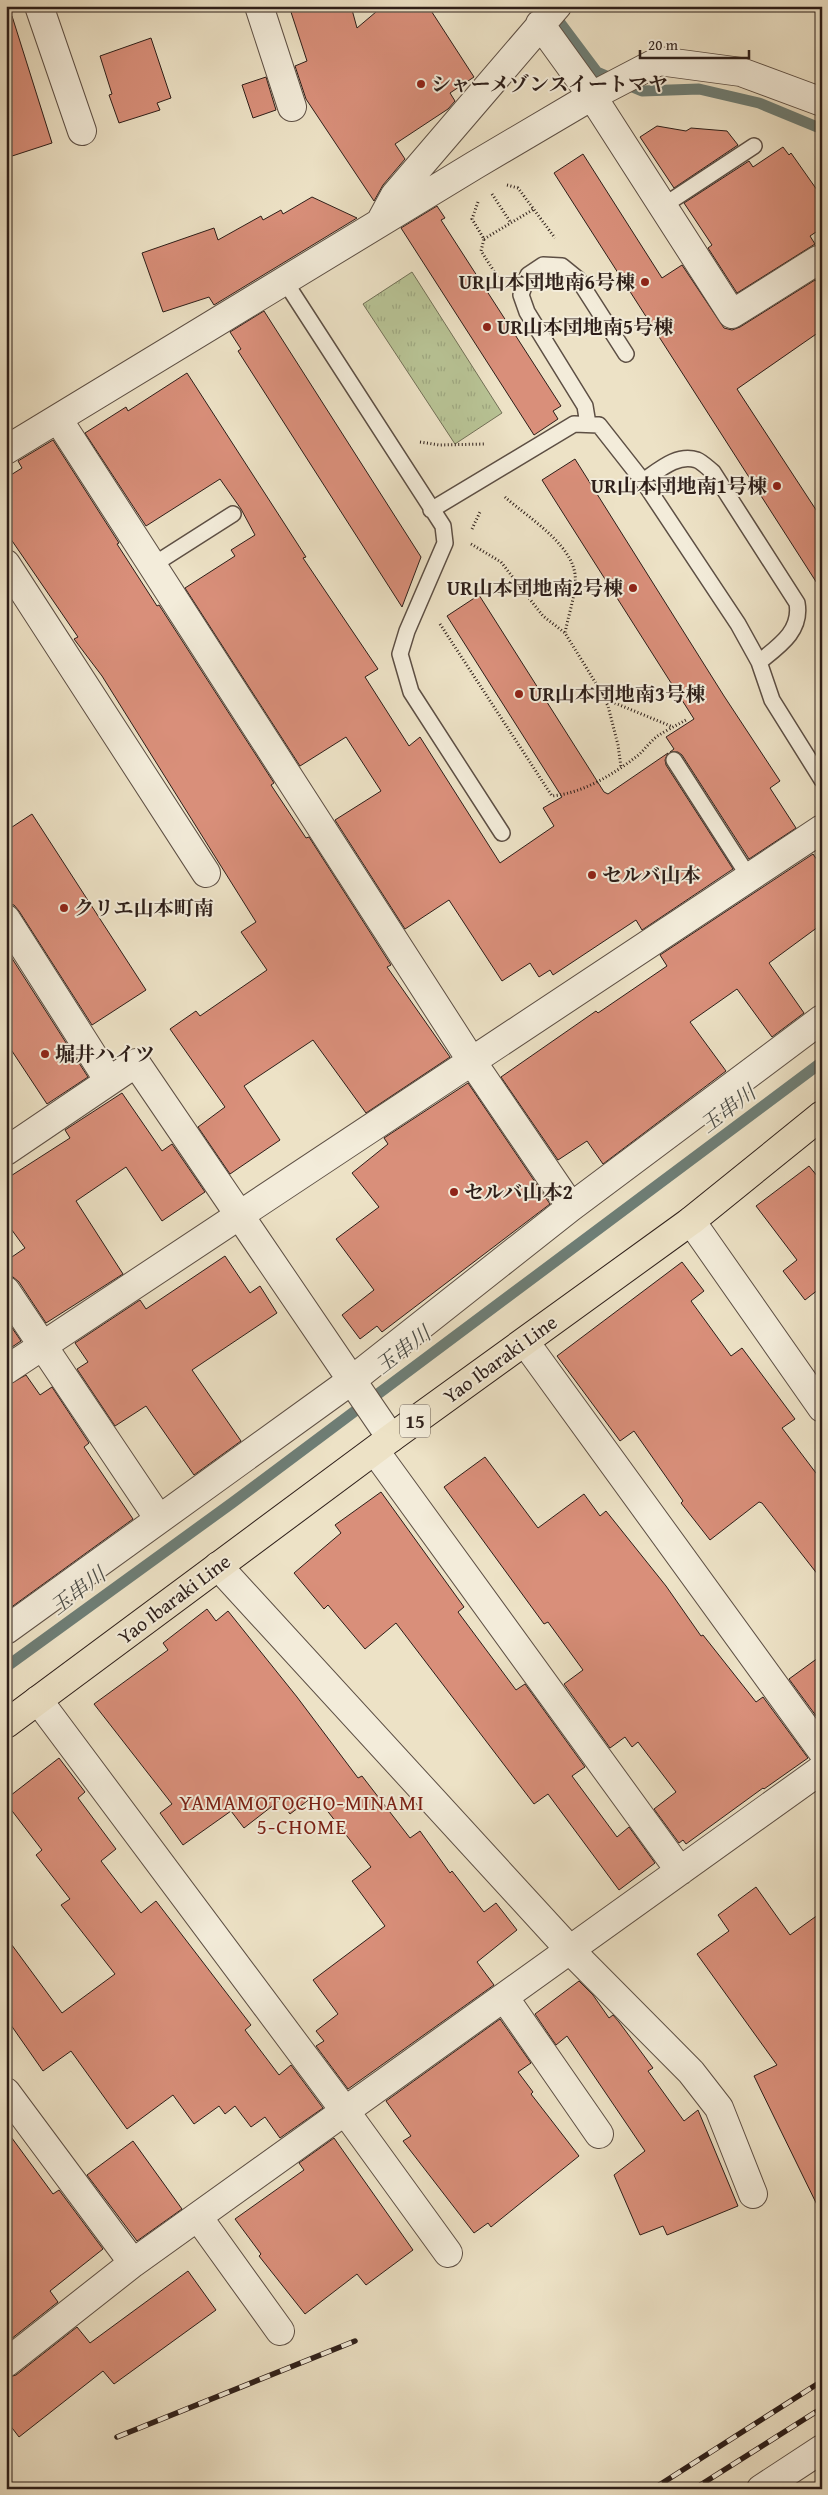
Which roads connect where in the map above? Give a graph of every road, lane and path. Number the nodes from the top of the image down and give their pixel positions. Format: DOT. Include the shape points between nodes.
graph roads {
  1 [pos="40,6"];
  2 [pos="259,6"];
  3 [pos="548,15"];
  4 [pos="592,96"];
  5 [pos="822,102"];
  6 [pos="292,107"];
  7 [pos="82,131"];
  8 [pos="754,146"];
  9 [pos="500,183"];
  10 [pos="480,197"];
  11 [pos="663,206"];
  12 [pos="534,209"];
  13 [pos="381,222"];
  14 [pos="484,239"];
  15 [pos="820,261"];
  16 [pos="578,279"];
  17 [pos="284,280"];
  18 [pos="521,295"];
  19 [pos="626,354"];
  20 [pos="58,419"];
  21 [pos="588,424"];
  22 [pos="388,442"];
  23 [pos="6,450"];
  24 [pos="515,459"];
  25 [pos="643,481"];
  26 [pos="499,491"];
  27 [pos="484,506"];
  28 [pos="431,510"];
  29 [pos="233,514"];
  30 [pos="469,535"];
  31 [pos="466,542"];
  32 [pos="6,564"];
  33 [pos="153,566"];
  34 [pos="438,619"];
  35 [pos="565,633"];
  36 [pos="759,662"];
  37 [pos="605,699"];
  38 [pos="686,720"];
  39 [pos="673,727"];
  40 [pos="674,760"];
  41 [pos="621,767"];
  42 [pos="822,780"];
  43 [pos="822,829"];
  44 [pos="502,833"];
  45 [pos="206,873"];
  46 [pos="749,877"];
  47 [pos="6,919"];
  48 [pos="822,1019"];
  49 [pos="471,1060"];
  50 [pos="109,1081"];
  51 [pos="822,1115"];
  52 [pos="6,1151"];
  53 [pos="571,1206"];
  54 [pos="238,1215"];
  55 [pos="691,1221"];
  56 [pos="6,1291"];
  57 [pos="525,1342"];
  58 [pos="42,1345"];
  59 [pos="6,1370"];
  60 [pos="355,1386"];
  61 [pos="822,1408"];
  62 [pos="382,1437"];
  63 [pos="159,1519"];
  64 [pos="218,1566"];
  65 [pos="6,1630"];
  66 [pos="38,1700"];
  67 [pos="6,1724"];
  68 [pos="822,1751"];
  69 [pos="822,1769"];
  70 [pos="680,1871"];
  71 [pos="570,1950"];
  72 [pos="504,1997"];
  73 [pos="6,2092"];
  74 [pos="345,2111"];
  75 [pos="599,2134"];
  76 [pos="753,2194"];
  77 [pos="198,2217"];
  78 [pos="448,2253"];
  79 [pos="133,2263"];
  80 [pos="280,2331"];
  81 [pos="6,2363"];
  82 [pos="822,2449"];
  83 [pos="787,2481"];
  84 [pos="761,2489"];
  1 -- 7 [label="street"];
  2 -- 6 [label="street"];
  3 -- 4 [label="street"];
  3 -- 13 [label="street" via="395,195"];
  4 -- 5 [label="street" via="659,61 741,72"];
  4 -- 11 [label="street"];
  4 -- 13 [label="street"];
  8 -- 11 [label="lane"];
  9 -- 12 [label="path" via="518,188"];
  10 -- 14 [label="path" via="472,219"];
  11 -- 15 [label="street" via="732,314"];
  12 -- 14 [label="path"];
  12 -- 16 [label="path" via="561,247"];
  13 -- 17 [label="street"];
  14 -- 18 [label="path" via="482,251 496,276 507,291"];
  16 -- 18 [label="lane" via="562,266 543,265 528,275"];
  16 -- 19 [label="lane"];
  17 -- 20 [label="street"];
  17 -- 22 [label="lane"];
  18 -- 21 [label="lane" via="527,312 585,406"];
  20 -- 23 [label="street"];
  20 -- 33 [label="street"];
  21 -- 24 [label="lane" via="574,424"];
  21 -- 25 [label="lane" via="599,425"];
  22 -- 24 [label="path" via="403,438 439,446 488,444 505,449"];
  22 -- 28 [label="lane"];
  24 -- 28 [label="lane"];
  25 -- 36 [label="lane" via="738,624"];
  25 -- 36 [label="lane" via="671,462 697,460 712,472 792,595 799,616 792,632"];
  26 -- 35 [label="path" via="545,530 571,560 576,584"];
  27 -- 30 [label="path"];
  28 -- 44 [label="lane" via="442,526 445,543 400,654 411,692"];
  29 -- 33 [label="lane"];
  31 -- 35 [label="path" via="501,562 543,616"];
  32 -- 45 [label="street"];
  33 -- 49 [label="street"];
  34 -- 41 [label="path" via="445,635 552,796 594,783"];
  35 -- 37 [label="path"];
  36 -- 42 [label="lane" via="772,700"];
  37 -- 39 [label="path"];
  37 -- 41 [label="path"];
  38 -- 39 [label="path"];
  39 -- 41 [label="path"];
  40 -- 46 [label="lane"];
  43 -- 46 [label="street"];
  46 -- 49 [label="street"];
  47 -- 50 [label="street"];
  48 -- 53 [label="street"];
  49 -- 53 [label="street"];
  49 -- 54 [label="street"];
  50 -- 52 [label="street"];
  50 -- 54 [label="street" via="136,1063"];
  51 -- 55 [label="main road, Yao Ibaraki Line / 15"];
  53 -- 60 [label="street"];
  54 -- 58 [label="street"];
  54 -- 60 [label="street"];
  55 -- 57 [label="main road, Yao Ibaraki Line / 15"];
  55 -- 61 [label="street"];
  56 -- 58 [label="street"];
  57 -- 62 [label="main road, Yao Ibaraki Line / 15"];
  57 -- 68 [label="street"];
  58 -- 59 [label="street"];
  58 -- 63 [label="street"];
  60 -- 62 [label="street"];
  60 -- 63 [label="street"];
  62 -- 64 [label="main road, Yao Ibaraki Line / 15"];
  62 -- 70 [label="street"];
  63 -- 65 [label="street"];
  64 -- 66 [label="main road, Yao Ibaraki Line / 15"];
  64 -- 71 [label="street"];
  66 -- 67 [label="main road, Yao Ibaraki Line / 15"];
  66 -- 74 [label="street"];
  69 -- 70 [label="street"];
  70 -- 71 [label="street"];
  71 -- 72 [label="street"];
  71 -- 76 [label="street" via="691,2072 719,2108"];
  72 -- 74 [label="street"];
  72 -- 75 [label="street"];
  73 -- 79 [label="street"];
  74 -- 77 [label="street"];
  74 -- 78 [label="street"];
  77 -- 79 [label="street"];
  77 -- 80 [label="street"];
  79 -- 81 [label="street"];
  82 -- 83 [label="street"];
  83 -- 84 [label="street"];
}
